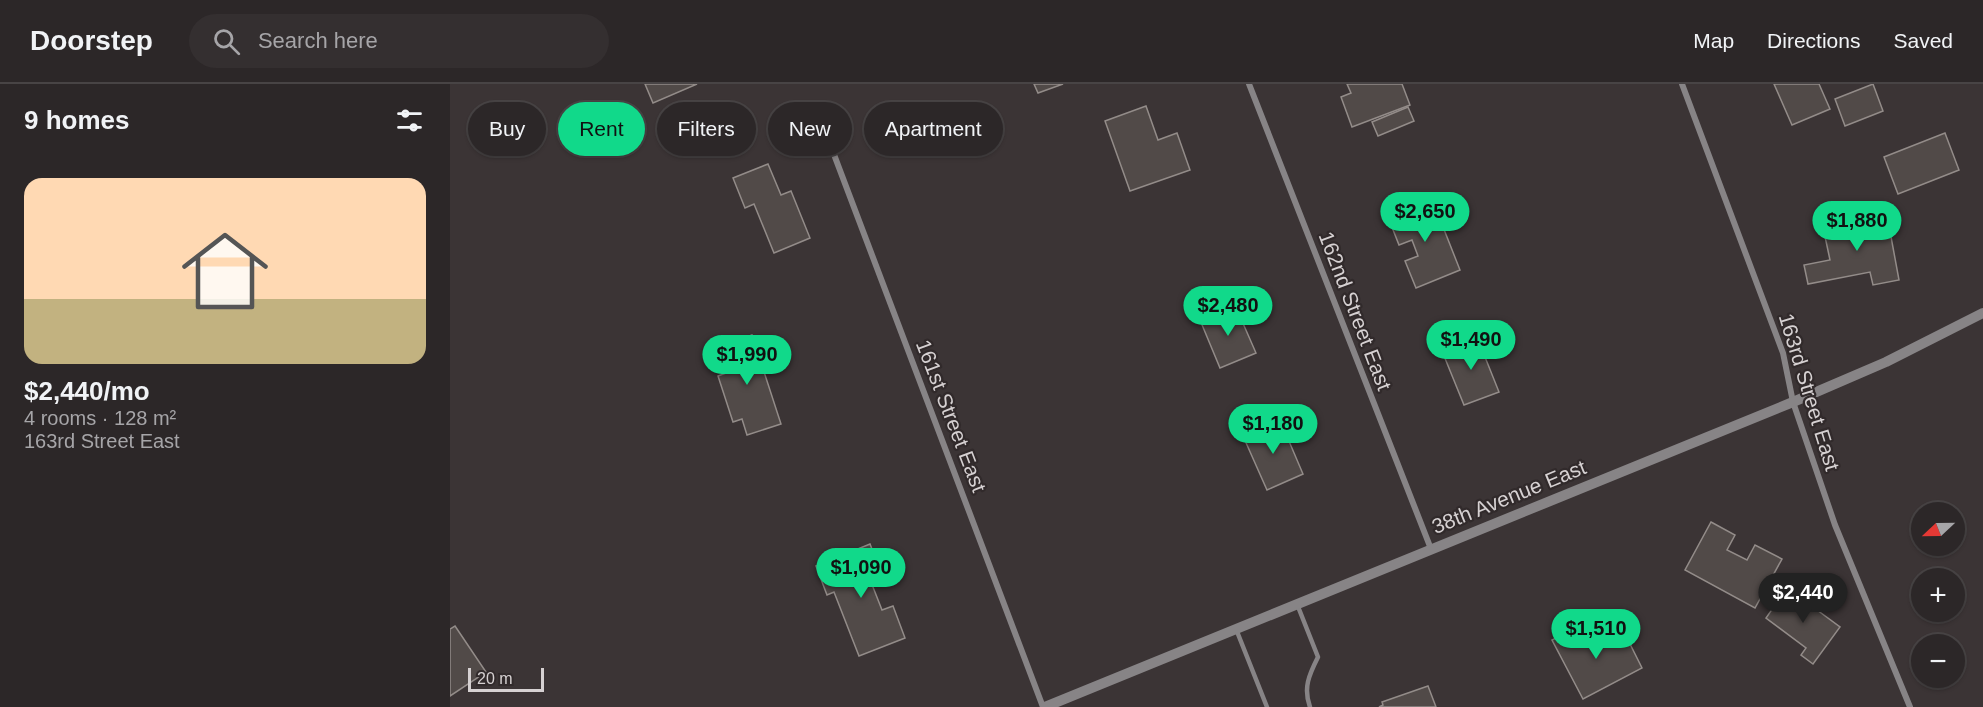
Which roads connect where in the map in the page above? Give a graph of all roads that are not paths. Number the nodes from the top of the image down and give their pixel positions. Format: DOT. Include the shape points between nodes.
graph roads {
  1 [pos="1249,84"];
  2 [pos="1682,84"];
  3 [pos="835,156"];
  4 [pos="1983,313"];
  5 [pos="1793,402"];
  6 [pos="1431,549"];
  7 [pos="1298,604"];
  8 [pos="1236,629"];
  9 [pos="1044,707"];
  10 [pos="1267,707"];
  11 [pos="1310,707"];
  12 [pos="1910,707"];
  1 -- 6 [label="street, 162nd Street East"];
  2 -- 5 [label="street, 163rd Street East" via="1783,353"];
  3 -- 9 [label="street, 161st Street East"];
  4 -- 5 [label="street, 38th Avenue East" via="1886,362"];
  5 -- 6 [label="street, 38th Avenue East"];
  5 -- 12 [label="street, 163rd Street East" via="1835,525"];
  6 -- 7 [label="street, 38th Avenue East"];
  7 -- 8 [label="street, 38th Avenue East"];
  7 -- 11 [label="lane" via="1318,657 1307,680"];
  8 -- 9 [label="street, 38th Avenue East"];
  8 -- 10 [label="lane"];
}
